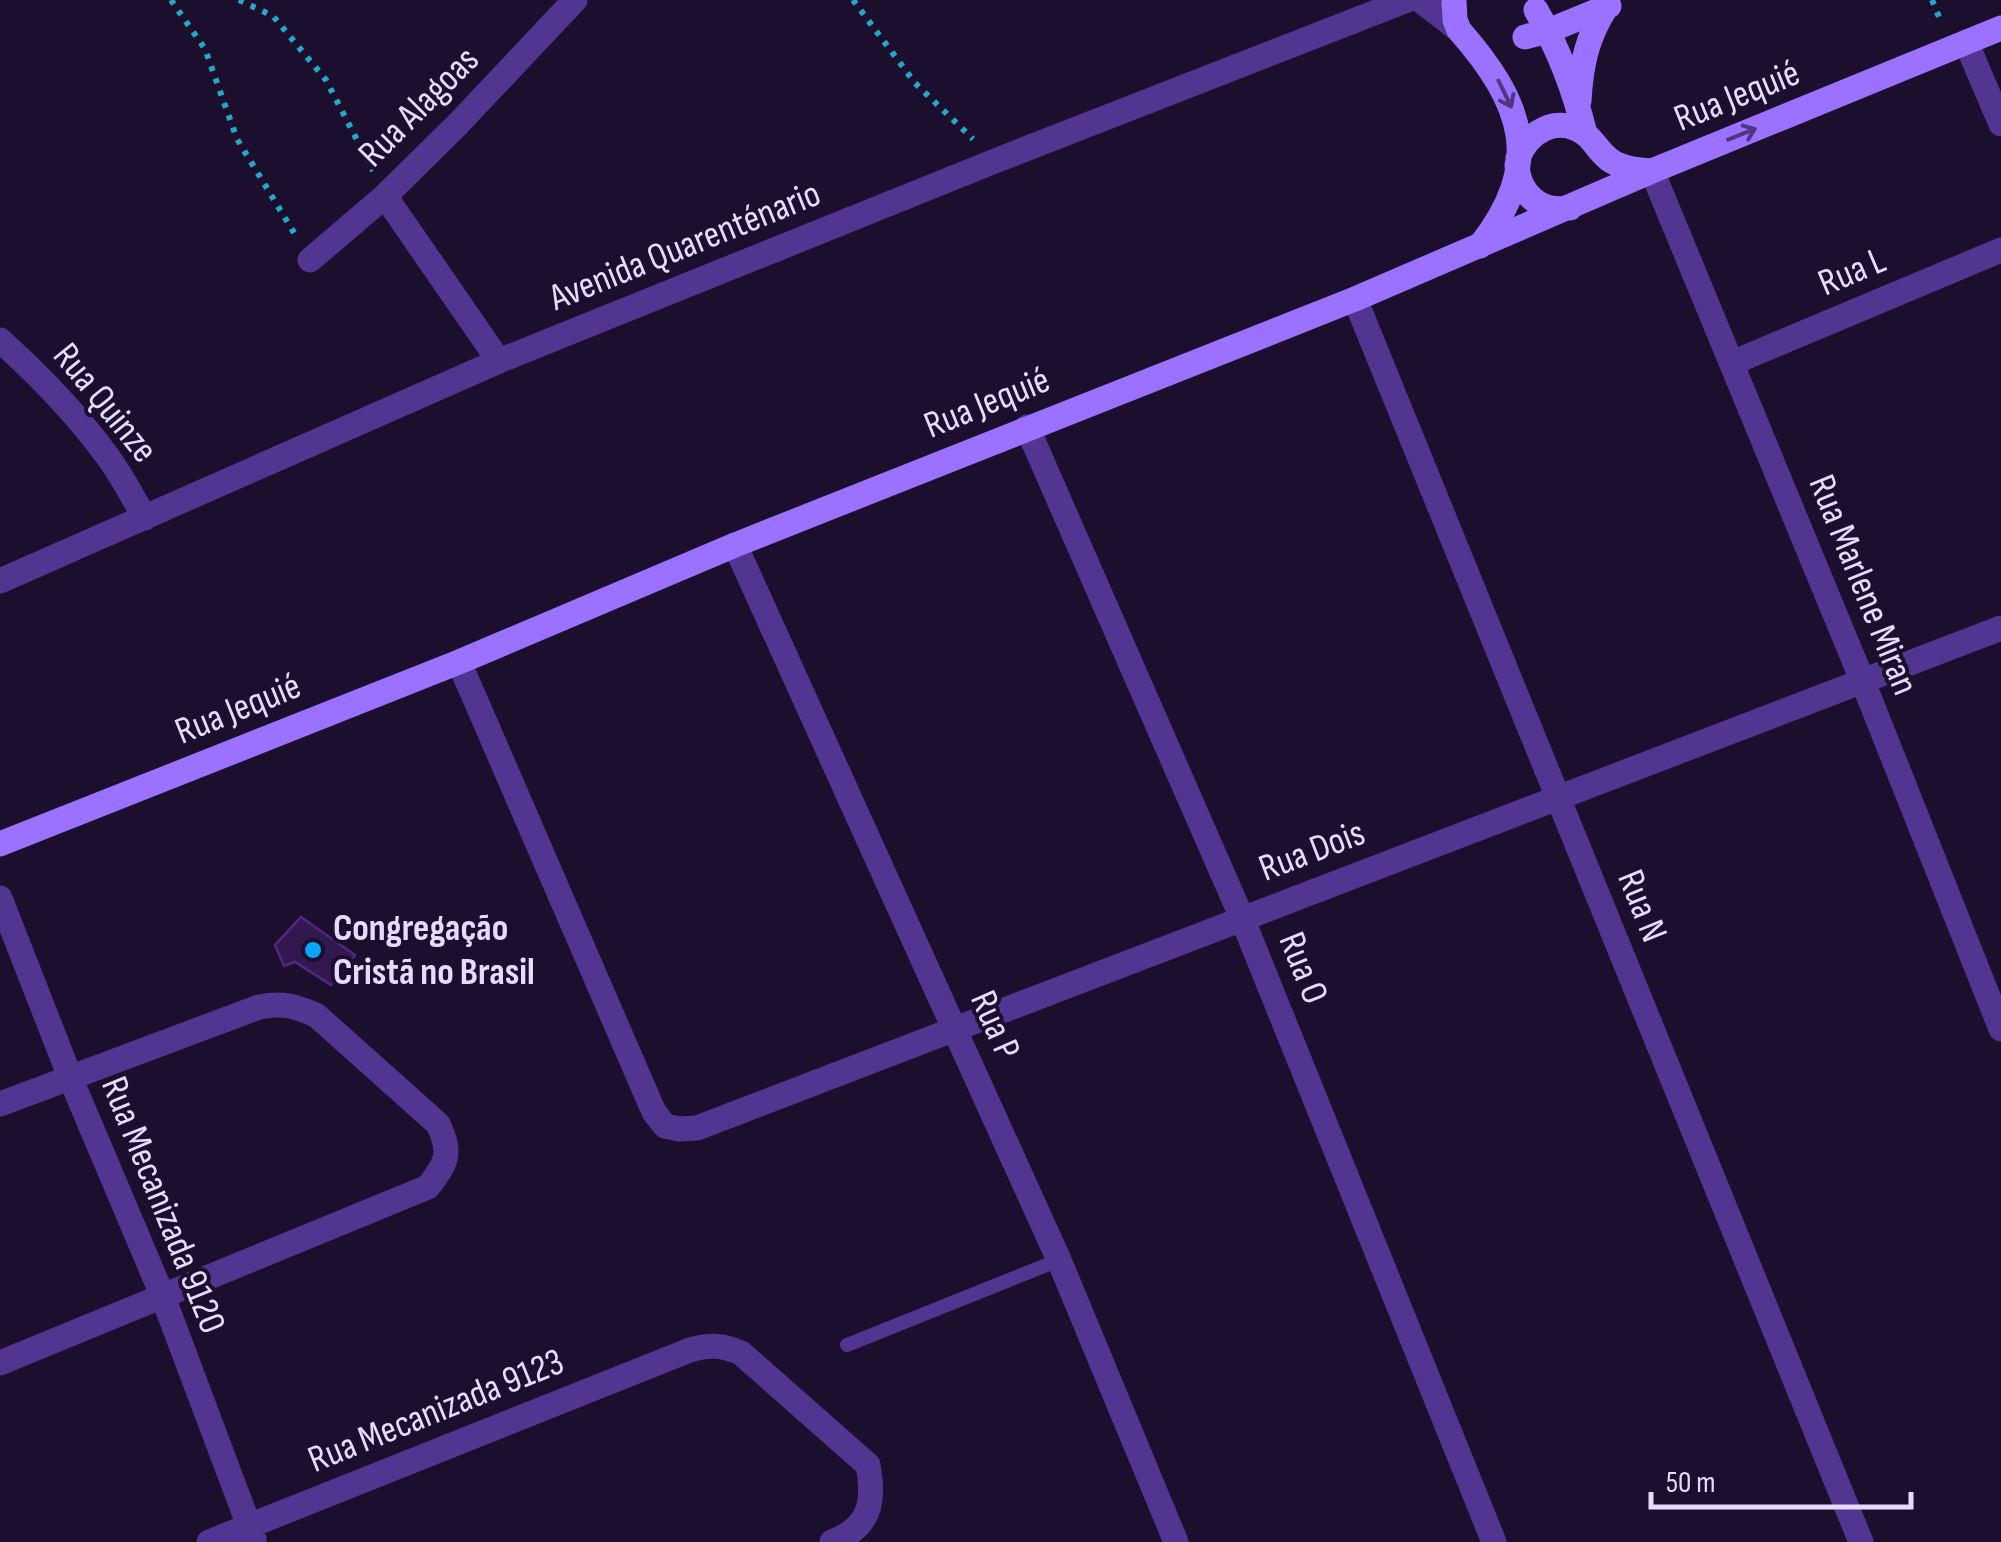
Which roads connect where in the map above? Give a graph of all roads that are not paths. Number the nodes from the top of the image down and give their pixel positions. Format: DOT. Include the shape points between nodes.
graph roads {
  1 [pos="575,0"];
  2 [pos="1406,0"];
  3 [pos="1420,0"];
  4 [pos="1454,0"];
  5 [pos="1615,3"];
  6 [pos="1531,25"];
  7 [pos="2001,28"];
  8 [pos="1464,35"];
  9 [pos="1966,42"];
  10 [pos="2001,124"];
  11 [pos="1587,131"];
  12 [pos="1518,161"];
  13 [pos="1652,172"];
  14 [pos="385,196"];
  15 [pos="1575,206"];
  16 [pos="1480,246"];
  17 [pos="2001,250"];
  18 [pos="310,260"];
  19 [pos="1354,299"];
  20 [pos="0,340"];
  21 [pos="499,361"];
  22 [pos="1732,363"];
  23 [pos="1028,427"];
  24 [pos="145,518"];
  25 [pos="734,545"];
  26 [pos="0,581"];
  27 [pos="2001,628"];
  28 [pos="458,662"];
  29 [pos="1863,682"];
  30 [pos="1558,798"];
  31 [pos="0,844"];
  32 [pos="0,898"];
  33 [pos="1242,918"];
  34 [pos="955,1028"];
  35 [pos="2001,1029"];
  36 [pos="70,1077"];
  37 [pos="0,1104"];
  38 [pos="1059,1260"];
  39 [pos="163,1298"];
  40 [pos="847,1345"];
  41 [pos="0,1363"];
  42 [pos="252,1534"];
  43 [pos="842,1538"];
  44 [pos="209,1542"];
  45 [pos="1176,1542"];
  46 [pos="1494,1542"];
  47 [pos="1861,1542"];
  1 -- 14 [label="street, Rua Alagoas"];
  2 -- 21 [label="street, Avenida Quarenténario"];
  3 -- 8 [label="street"];
  4 -- 8 [label="main road"];
  5 -- 6 [label="main road"];
  5 -- 11 [label="main road" via="1598,21 1584,57"];
  6 -- 8 [label="main road" via="1503,48 1485,48"];
  6 -- 11 [label="main road"];
  7 -- 9 [label="main road, Rua Jequié"];
  8 -- 12 [label="main road, one-way" via="1508,98"];
  9 -- 10 [label="street"];
  13 -- 9 [label="main road, Rua Jequié, one-way"];
  11 -- 12 [label="main road" via="1545,128 1530,136"];
  11 -- 13 [label="main road" via="1613,162"];
  11 -- 15 [label="main road" via="1601,164 1598,184"];
  12 -- 15 [label="main road" via="1520,184 1533,200 1550,208"];
  12 -- 16 [label="main road" via="1506,208"];
  13 -- 15 [label="main road, Rua Jequié"];
  13 -- 22 [label="street, Rua Marlene Miran"];
  14 -- 18 [label="street, Rua Alagoas"];
  14 -- 21 [label="street"];
  15 -- 16 [label="main road, Rua Jequié"];
  16 -- 19 [label="main road, Rua Jequié"];
  17 -- 22 [label="street, Rua L"];
  19 -- 23 [label="main road, Rua Jequié"];
  19 -- 30 [label="street, Rua N"];
  20 -- 24 [label="street, Rua Quinze" via="78,419"];
  21 -- 24 [label="street, Avenida Quarenténario"];
  22 -- 29 [label="street, Rua Marlene Miran"];
  23 -- 25 [label="main road, Rua Jequié"];
  23 -- 33 [label="street, Rua O"];
  24 -- 26 [label="street, Avenida Quarenténario"];
  25 -- 28 [label="main road, Rua Jequié"];
  25 -- 34 [label="street, Rua P"];
  27 -- 29 [label="street, Rua Dois"];
  28 -- 31 [label="main road, Rua Jequié"];
  28 -- 34 [label="street, Rua Dois" via="664,1126 697,1128"];
  29 -- 30 [label="street, Rua Dois"];
  29 -- 35 [label="street, Rua Marlene Miran"];
  30 -- 33 [label="street, Rua Dois"];
  30 -- 47 [label="street, Rua N"];
  32 -- 36 [label="street, Rua Mecanizada 9120"];
  33 -- 34 [label="street, Rua Dois"];
  33 -- 46 [label="street, Rua O"];
  34 -- 38 [label="street, Rua P"];
  36 -- 37 [label="street"];
  36 -- 39 [label="street, Rua Mecanizada 9120"];
  36 -- 39 [label="street" via="277,1003 316,1016 438,1124 446,1142 446,1163 428,1188"];
  38 -- 40 [label="lane"];
  38 -- 45 [label="street, Rua P"];
  39 -- 41 [label="street"];
  39 -- 42 [label="street, Rua Mecanizada 9120"];
  42 -- 43 [label="street, Rua Mecanizada 9123" via="710,1344 741,1353 868,1466 873,1490 867,1513"];
  42 -- 44 [label="street, Rua Mecanizada 9123"];
}
